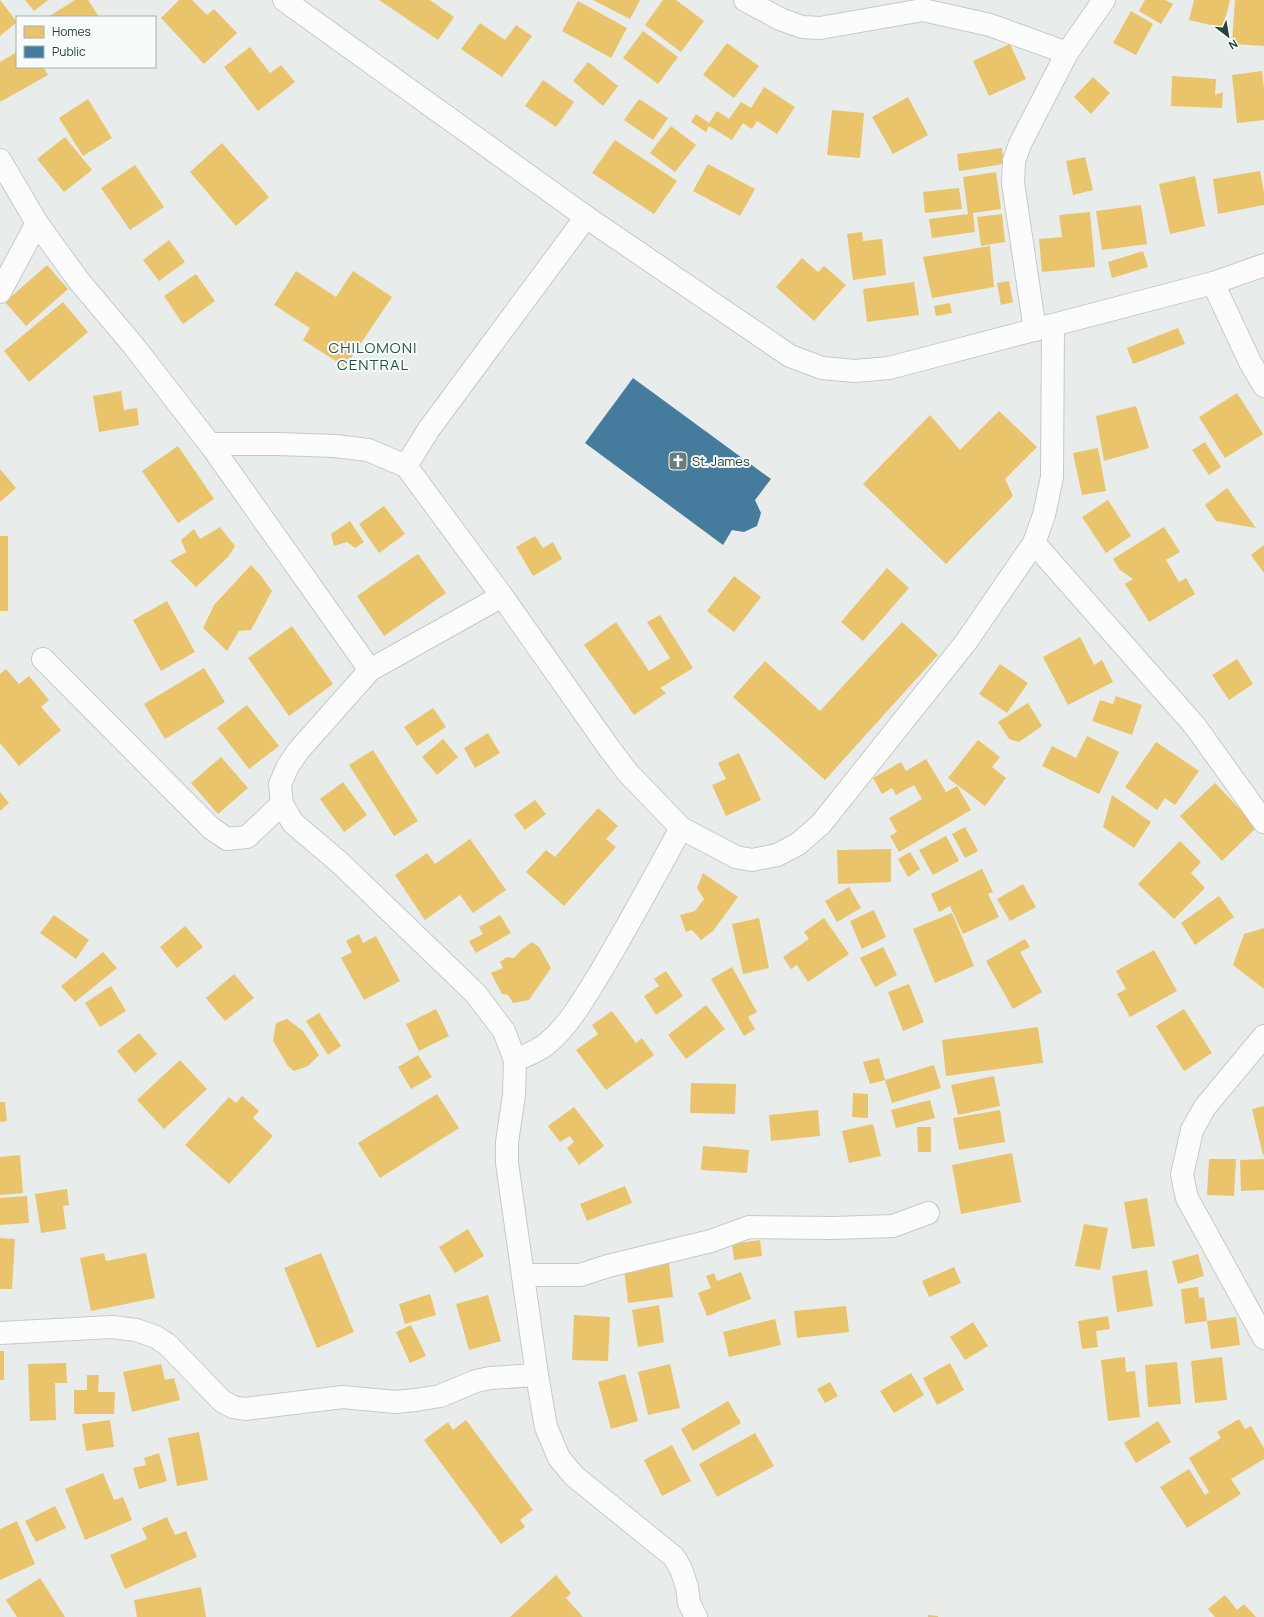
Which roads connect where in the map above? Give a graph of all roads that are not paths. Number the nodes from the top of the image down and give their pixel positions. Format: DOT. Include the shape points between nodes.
graph roads {
  1 [pos="284,0"];
  2 [pos="745,0"];
  3 [pos="1104,0"];
  4 [pos="922,5"];
  5 [pos="1067,53"];
  6 [pos="0,160"];
  7 [pos="586,217"];
  8 [pos="37,223"];
  9 [pos="1264,265"];
  10 [pos="1213,283"];
  11 [pos="0,292"];
  12 [pos="1044,328"];
  13 [pos="1264,386"];
  14 [pos="210,444"];
  15 [pos="406,466"];
  16 [pos="1034,543"];
  17 [pos="502,596"];
  18 [pos="43,659"];
  19 [pos="370,670"];
  20 [pos="282,804"];
  21 [pos="1264,822"];
  22 [pos="681,828"];
  23 [pos="1264,1036"];
  24 [pos="515,1060"];
  25 [pos="928,1213"];
  26 [pos="523,1275"];
  27 [pos="0,1333"];
  28 [pos="1264,1338"];
  29 [pos="537,1375"];
  30 [pos="696,1617"];
  1 -- 7 [label="street"];
  2 -- 4 [label="street" via="780,19 802,27 820,28"];
  3 -- 5 [label="street"];
  4 -- 5 [label="street" via="990,24"];
  5 -- 12 [label="street" via="1020,144 1014,161 1013,182"];
  6 -- 8 [label="street"];
  7 -- 12 [label="street" via="790,356 822,368 855,371 889,368"];
  7 -- 15 [label="street" via="429,429"];
  8 -- 11 [label="street"];
  8 -- 14 [label="street" via="79,281"];
  9 -- 10 [label="street"];
  10 -- 12 [label="street"];
  10 -- 13 [label="street"];
  12 -- 16 [label="street" via="1052,477 1044,515"];
  14 -- 15 [label="street" via="335,446 368,450"];
  14 -- 19 [label="street"];
  15 -- 17 [label="street"];
  16 -- 21 [label="street" via="1195,726"];
  16 -- 22 [label="street" via="948,666 821,824 798,844 776,855 752,860 736,857"];
  17 -- 19 [label="street"];
  17 -- 22 [label="street" via="628,773"];
  18 -- 20 [label="street" via="211,828 227,839 247,837"];
  19 -- 20 [label="street" via="299,750 288,766 280,784"];
  20 -- 24 [label="street" via="293,823 339,862 475,993 504,1031"];
  22 -- 24 [label="street" via="584,999 549,1042 537,1051"];
  23 -- 28 [label="street" via="1205,1107 1192,1130 1182,1175 1187,1198"];
  24 -- 26 [label="street" via="514,1095 506,1142"];
  25 -- 26 [label="street" via="894,1226 749,1226 711,1241 580,1275"];
  26 -- 29 [label="street"];
  27 -- 29 [label="street" via="112,1327 136,1330 156,1337 168,1345 222,1402 245,1409 344,1397 395,1402 416,1400 440,1396 490,1378"];
  29 -- 30 [label="street" via="546,1427 559,1458 574,1476 674,1558 681,1569 689,1603"];
}
